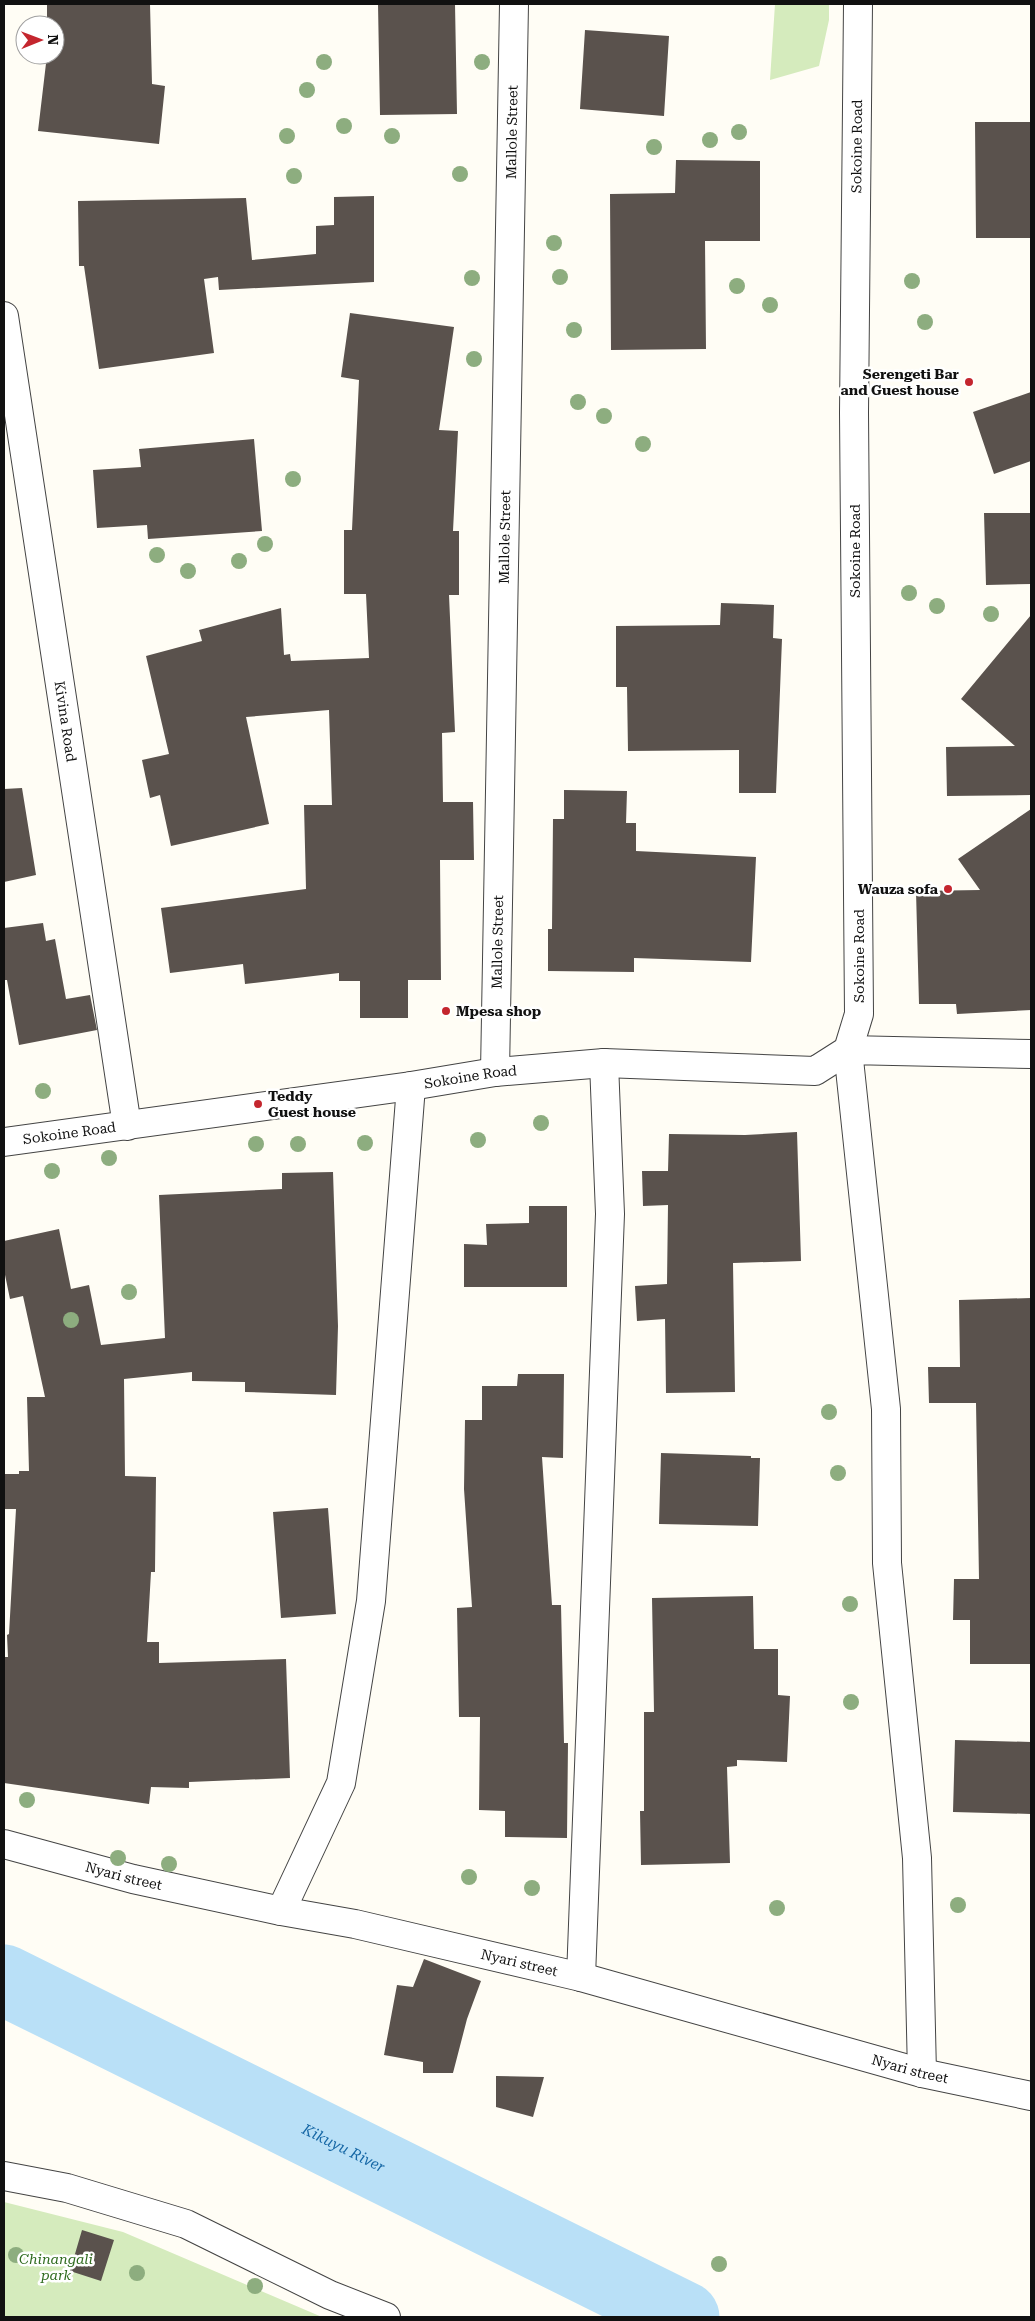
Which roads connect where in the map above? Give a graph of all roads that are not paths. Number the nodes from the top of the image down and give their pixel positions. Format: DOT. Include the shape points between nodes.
graph roads {
  1 [pos="514,4"];
  2 [pos="858,4"];
  3 [pos="4,316"];
  4 [pos="848,1050"];
  5 [pos="1031,1054"];
  6 [pos="604,1063"];
  7 [pos="495,1072"];
  8 [pos="411,1086"];
  9 [pos="127,1126"];
  10 [pos="4,1142"];
  11 [pos="4,1844"];
  12 [pos="281,1911"];
  13 [pos="581,1977"];
  14 [pos="922,2073"];
  15 [pos="1031,2096"];
  16 [pos="4,2176"];
  17 [pos="386,2317"];
  1 -- 7 [label="street, Mallole Street"];
  2 -- 4 [label="street, Sokoine Road" via="854,423 859,1014"];
  3 -- 9 [label="street, Kivina Road"];
  4 -- 5 [label="street"];
  4 -- 6 [label="street, Sokoine Road" via="815,1071"];
  4 -- 14 [label="street" via="886,1409 887,1563 916,1858"];
  6 -- 7 [label="street, Sokoine Road"];
  6 -- 13 [label="street" via="610,1214"];
  7 -- 8 [label="street, Sokoine Road"];
  8 -- 9 [label="street, Sokoine Road"];
  8 -- 12 [label="street" via="371,1600 341,1783"];
  9 -- 10 [label="street, Sokoine Road"];
  11 -- 12 [label="street, Nyari street" via="133,1879"];
  12 -- 13 [label="street, Nyari street" via="355,1924"];
  13 -- 14 [label="street, Nyari street"];
  14 -- 15 [label="street, Nyari street"];
  16 -- 17 [label="street" via="68,2188 186,2224 330,2295"];
}
